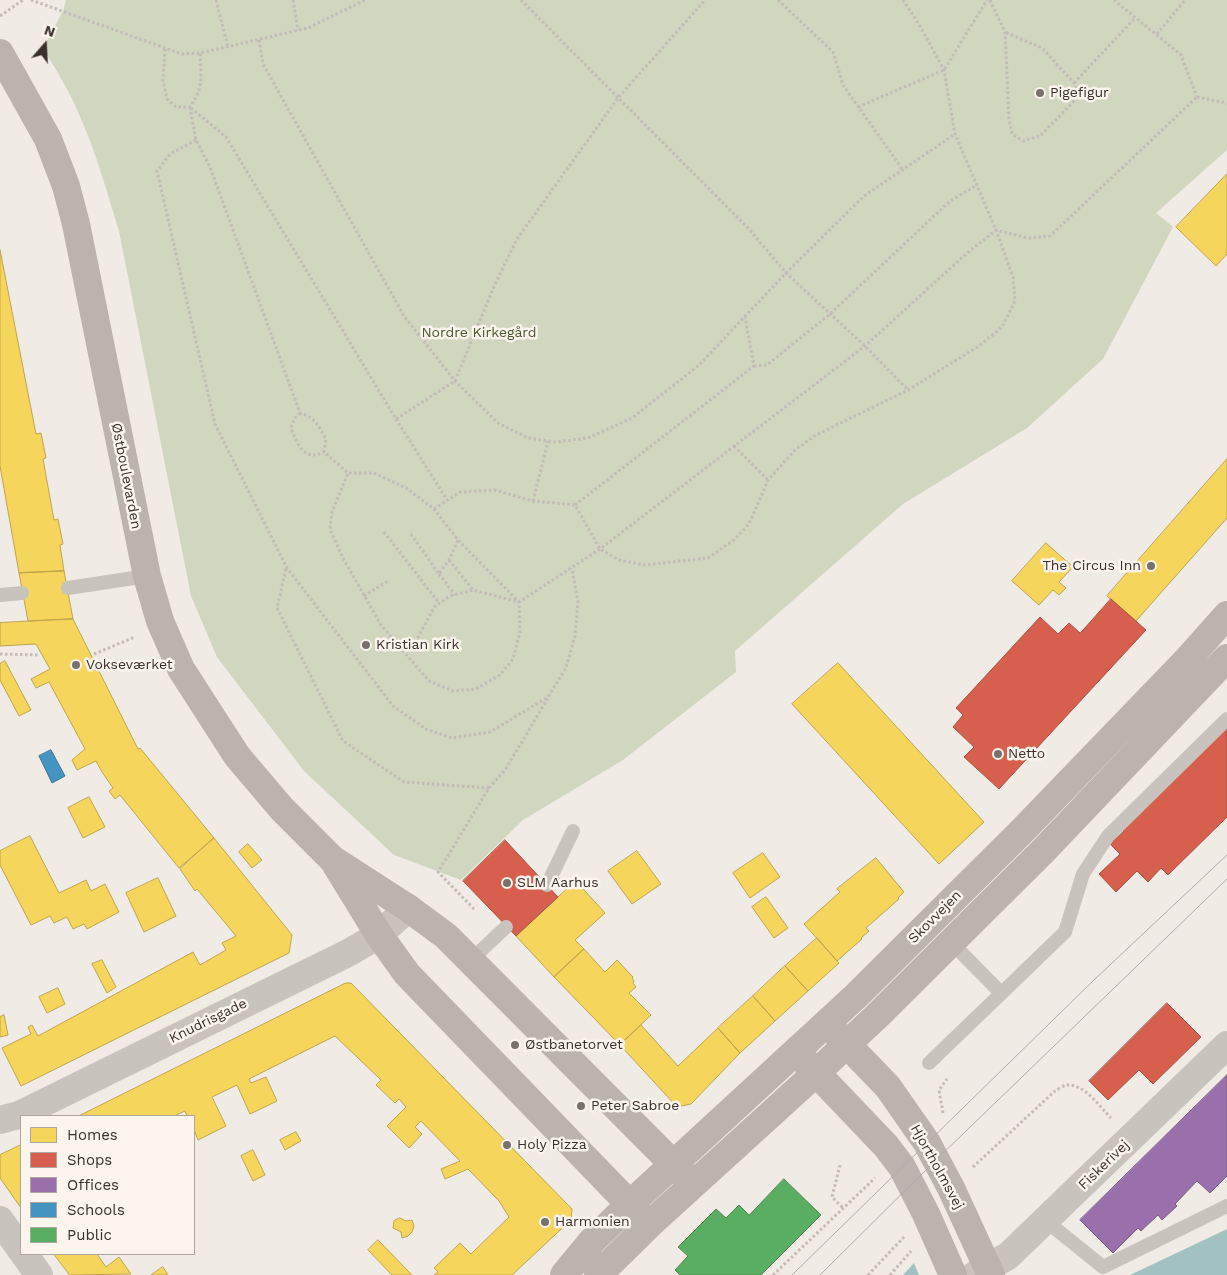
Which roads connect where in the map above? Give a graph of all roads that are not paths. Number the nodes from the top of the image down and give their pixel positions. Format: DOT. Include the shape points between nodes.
graph roads {
  1 [pos="0,53"];
  2 [pos="147,576"];
  3 [pos="68,588"];
  4 [pos="22,593"];
  5 [pos="0,595"];
  6 [pos="1227,615"];
  7 [pos="1227,658"];
  8 [pos="1227,719"];
  9 [pos="573,831"];
  10 [pos="332,859"];
  11 [pos="547,885"];
  12 [pos="408,908"];
  13 [pos="931,921"];
  14 [pos="506,926"];
  15 [pos="379,935"];
  16 [pos="951,942"];
  17 [pos="471,960"];
  18 [pos="1002,993"];
  19 [pos="827,1023"];
  20 [pos="846,1044"];
  21 [pos="1227,1045"];
  22 [pos="797,1051"];
  23 [pos="929,1063"];
  24 [pos="816,1073"];
  25 [pos="0,1120"];
  26 [pos="673,1163"];
  27 [pos="693,1184"];
  28 [pos="630,1204"];
  29 [pos="1227,1206"];
  30 [pos="0,1220"];
  31 [pos="1046,1221"];
  32 [pos="650,1224"];
  33 [pos="20,1249"];
  34 [pos="25,1255"];
  35 [pos="985,1273"];
  36 [pos="39,1275"];
  37 [pos="564,1275"];
  38 [pos="598,1275"];
  39 [pos="953,1275"];
  1 -- 2 [label="street, Østboulevarden" via="48,139 66,186"];
  2 -- 3 [label="lane"];
  2 -- 10 [label="street, Østboulevarden" via="162,626 181,669 237,756 282,809"];
  4 -- 5 [label="lane"];
  6 -- 13 [label="street, Skovvejen" via="1082,769"];
  7 -- 16 [label="street, Skovvejen" via="1044,850"];
  8 -- 18 [label="lane" via="1108,836 1083,874 1064,932"];
  9 -- 11 [label="lane"];
  10 -- 12 [label="street"];
  10 -- 15 [label="street"];
  12 -- 15 [label="street, Knudrisgade"];
  12 -- 17 [label="street" via="446,936"];
  13 -- 16 [label="lane"];
  13 -- 19 [label="street, Skovvejen"];
  14 -- 17 [label="lane"];
  15 -- 25 [label="street, Knudrisgade" via="19,1115"];
  15 -- 28 [label="street" via="407,974"];
  16 -- 18 [label="lane"];
  16 -- 20 [label="street, Skovvejen"];
  17 -- 26 [label="street"];
  18 -- 23 [label="lane"];
  19 -- 20 [label="street, Hjortholmsvej"];
  19 -- 22 [label="street, Skovvejen"];
  20 -- 24 [label="street, Skovvejen"];
  20 -- 35 [label="street, Hjortholmsvej" via="896,1098 927,1143 951,1188"];
  21 -- 31 [label="street, Fiskerivej"];
  22 -- 24 [label="street"];
  22 -- 26 [label="street, Skovvejen"];
  24 -- 27 [label="street, Skovvejen"];
  24 -- 39 [label="street" via="896,1158 912,1185"];
  26 -- 27 [label="street"];
  26 -- 28 [label="street, Skovvejen"];
  27 -- 32 [label="street, Skovvejen"];
  28 -- 32 [label="street"];
  28 -- 37 [label="street, Skovvejen" via="592,1241"];
  29 -- 31 [label="lane" via="1103,1267"];
  30 -- 33 [label="street"];
  31 -- 35 [label="street, Fiskerivej"];
  32 -- 38 [label="street, Skovvejen"];
  34 -- 36 [label="street"];
}
